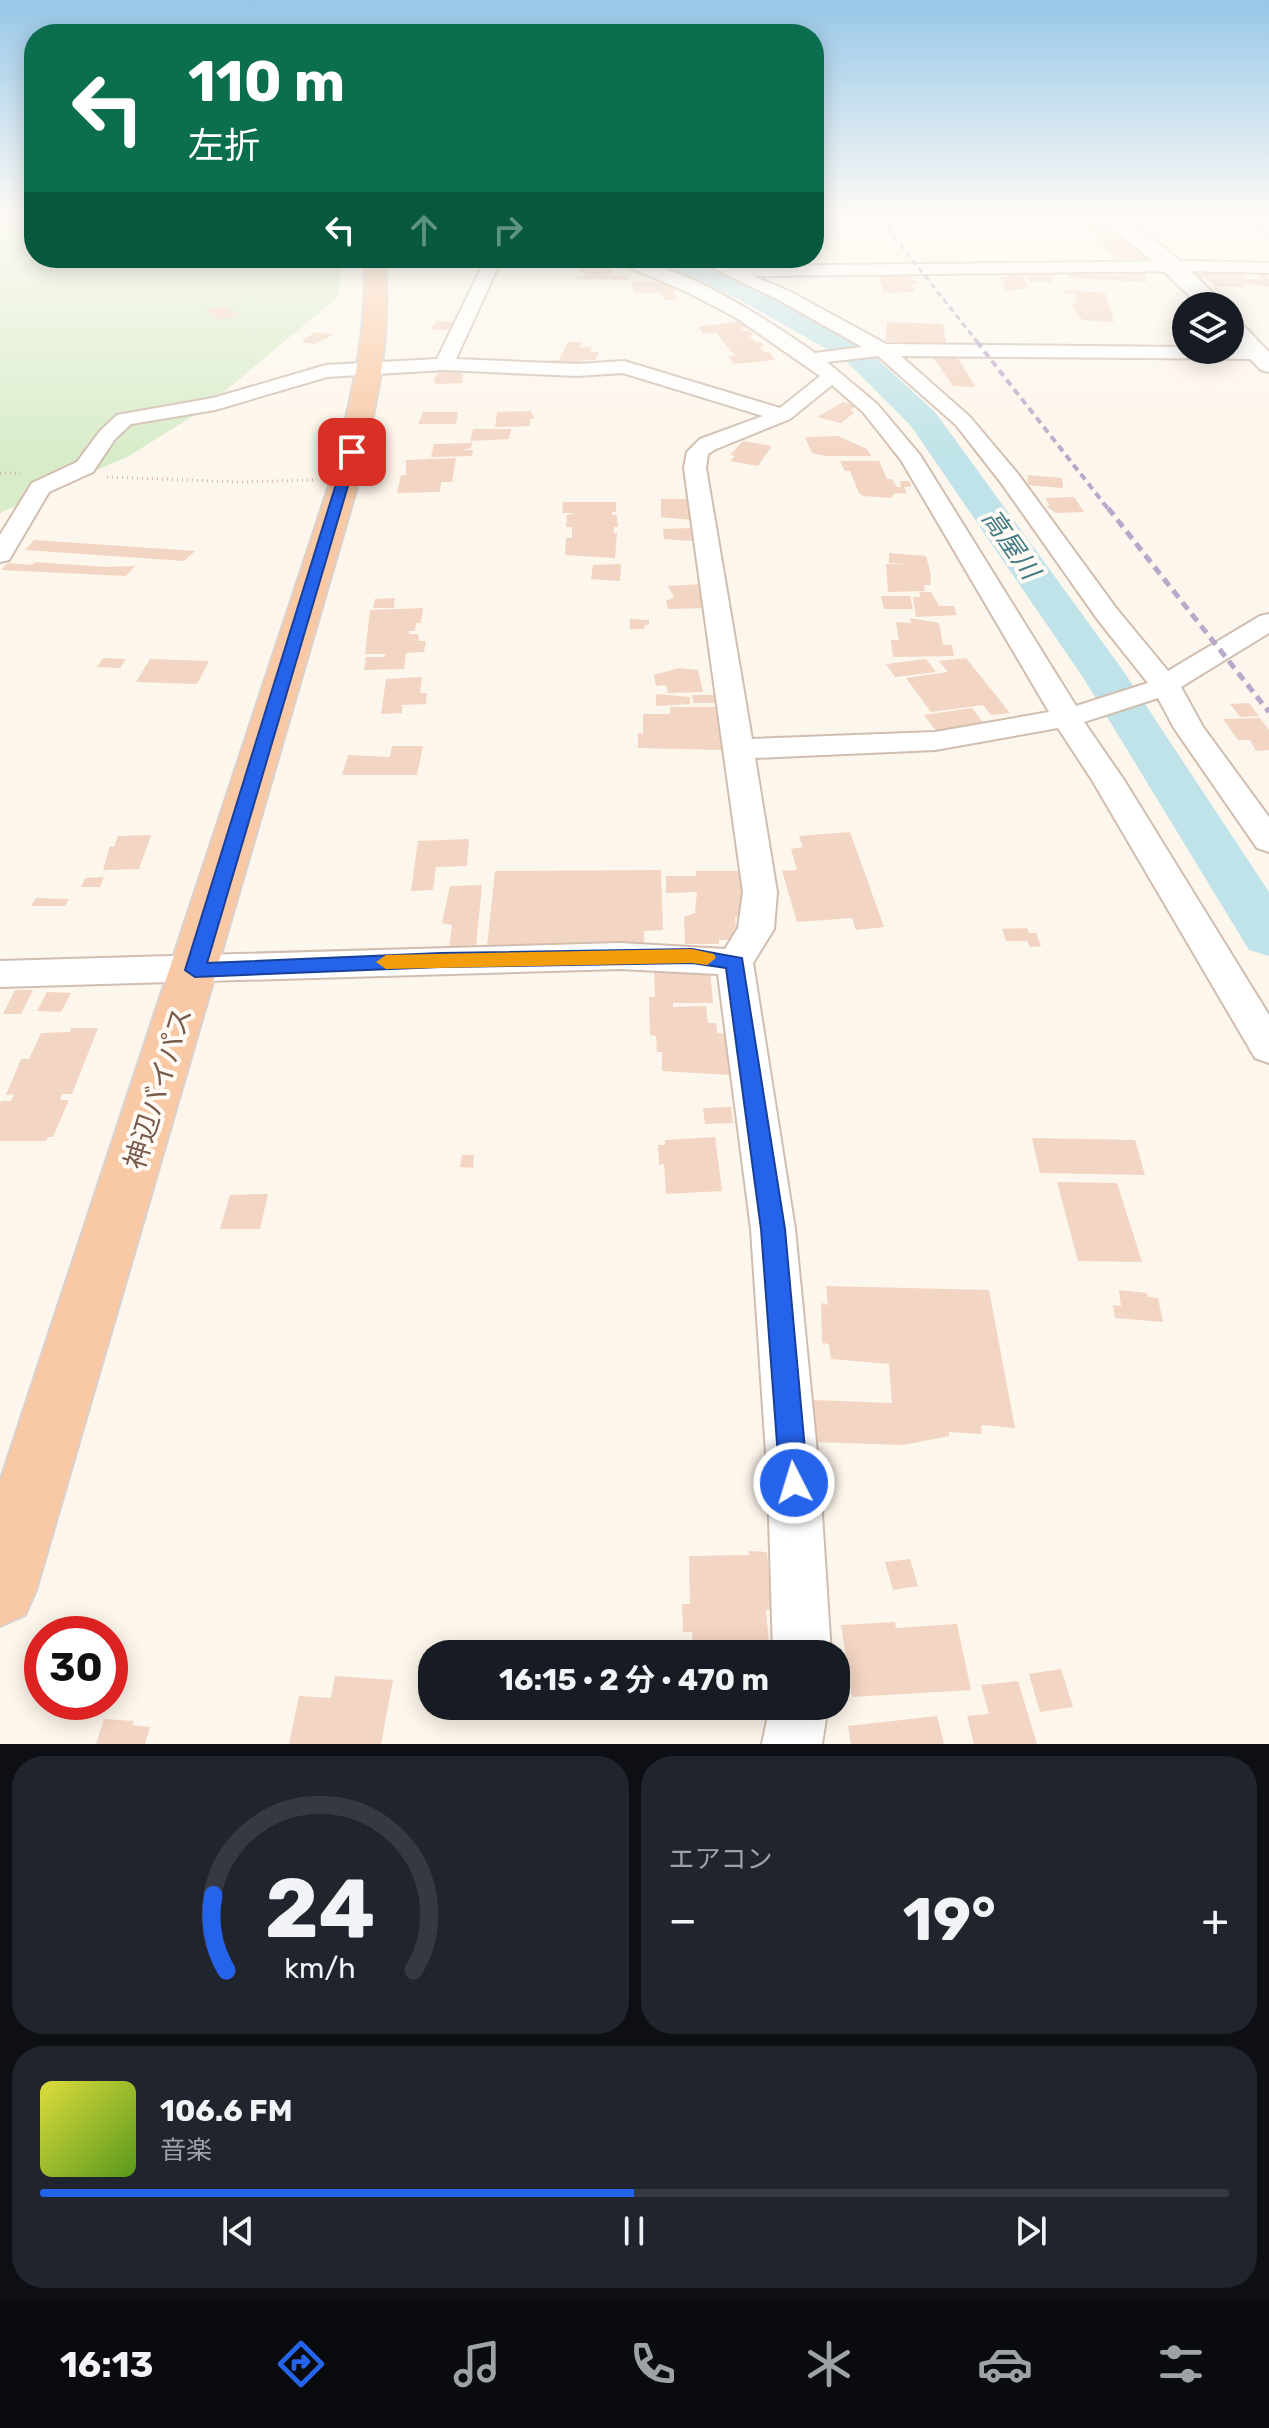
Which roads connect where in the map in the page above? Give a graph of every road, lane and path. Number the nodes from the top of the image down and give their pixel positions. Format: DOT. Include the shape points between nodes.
graph roads {
  1 [pos="379,294"];
  2 [pos="477,294"];
  3 [pos="708,294"];
  4 [pos="782,294"];
  5 [pos="1244,339"];
  6 [pos="879,351"];
  7 [pos="1263,359"];
  8 [pos="444,364"];
  9 [pos="820,365"];
  10 [pos="372,367"];
  11 [pos="783,415"];
  12 [pos="74,473"];
  13 [pos="345,480"];
  14 [pos="0,555"];
  15 [pos="1269,622"];
  16 [pos="1162,687"];
  17 [pos="1070,717"];
  18 [pos="740,749"];
  19 [pos="1269,841"];
  20 [pos="735,963"];
  21 [pos="195,970"];
  22 [pos="0,974"];
  23 [pos="1269,1048"];
  24 [pos="8,1538"];
  25 [pos="0,1590"];
  26 [pos="801,1640"];
  27 [pos="796,1720"];
  28 [pos="792,1744"];
  1 -- 10 [label="highway, 神辺バイパス"];
  2 -- 8 [label="street"];
  3 -- 9 [label="street"];
  4 -- 6 [label="street"];
  5 -- 7 [label="street"];
  6 -- 7 [label="street"];
  6 -- 9 [label="street"];
  6 -- 16 [label="street" via="963,421"];
  8 -- 10 [label="street"];
  8 -- 11 [label="street" via="563,370 624,367"];
  9 -- 11 [label="street"];
  9 -- 17 [label="street" via="902,444"];
  10 -- 12 [label="street" via="326,371 215,404 124,419"];
  10 -- 13 [label="highway, 神辺バイパス"];
  11 -- 18 [label="street" via="708,444 698,452 695,468"];
  12 -- 13 [label="path" via="238,482"];
  12 -- 14 [label="street" via="40,488"];
  13 -- 21 [label="highway, 神辺バイパス"];
  15 -- 16 [label="street"];
  16 -- 17 [label="street"];
  16 -- 19 [label="street"];
  17 -- 18 [label="street" via="935,741"];
  17 -- 23 [label="street"];
  18 -- 20 [label="street" via="760,892 756,929"];
  20 -- 21 [label="street" via="692,956"];
  20 -- 26 [label="street" via="773,1229"];
  21 -- 22 [label="street"];
  21 -- 24 [label="highway, 神辺バイパス"];
  24 -- 25 [label="highway, 神辺バイパス"];
  27 -- 28 [label="street"];
}
